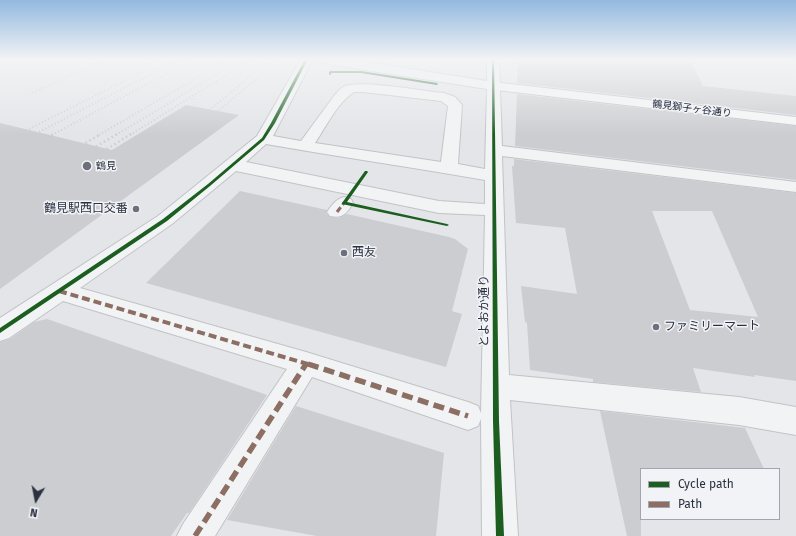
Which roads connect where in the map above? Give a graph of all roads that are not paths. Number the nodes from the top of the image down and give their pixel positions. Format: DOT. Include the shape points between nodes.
graph roads {
  1 [pos="294,84"];
  2 [pos="480,84"];
  3 [pos="493,86"];
  4 [pos="796,121"];
  5 [pos="263,139"];
  6 [pos="306,145"];
  7 [pos="494,150"];
  8 [pos="232,165"];
  9 [pos="449,168"];
  10 [pos="494,176"];
  11 [pos="796,187"];
  12 [pos="494,210"];
  13 [pos="59,291"];
  14 [pos="0,331"];
  15 [pos="306,363"];
  16 [pos="496,386"];
  17 [pos="468,416"];
  18 [pos="796,420"];
  19 [pos="195,536"];
  20 [pos="500,536"];
  1 -- 5 [label="street"];
  2 -- 3 [label="street"];
  3 -- 4 [label="main road, 鶴見獅子ヶ谷通り"];
  3 -- 7 [label="street, とよおか通り"];
  5 -- 6 [label="street"];
  5 -- 8 [label="street"];
  6 -- 9 [label="street"];
  6 -- 9 [label="street" via="346,91 363,88 444,97 456,105"];
  7 -- 10 [label="street, とよおか通り"];
  7 -- 11 [label="street"];
  8 -- 12 [label="street" via="439,207"];
  8 -- 13 [label="street" via="165,220"];
  9 -- 10 [label="street"];
  10 -- 12 [label="street, とよおか通り"];
  12 -- 16 [label="street, とよおか通り"];
  13 -- 14 [label="street"];
  13 -- 15 [label="street"];
  15 -- 17 [label="street"];
  15 -- 19 [label="street"];
  16 -- 18 [label="street" via="739,411"];
  16 -- 20 [label="street, とよおか通り"];
}
